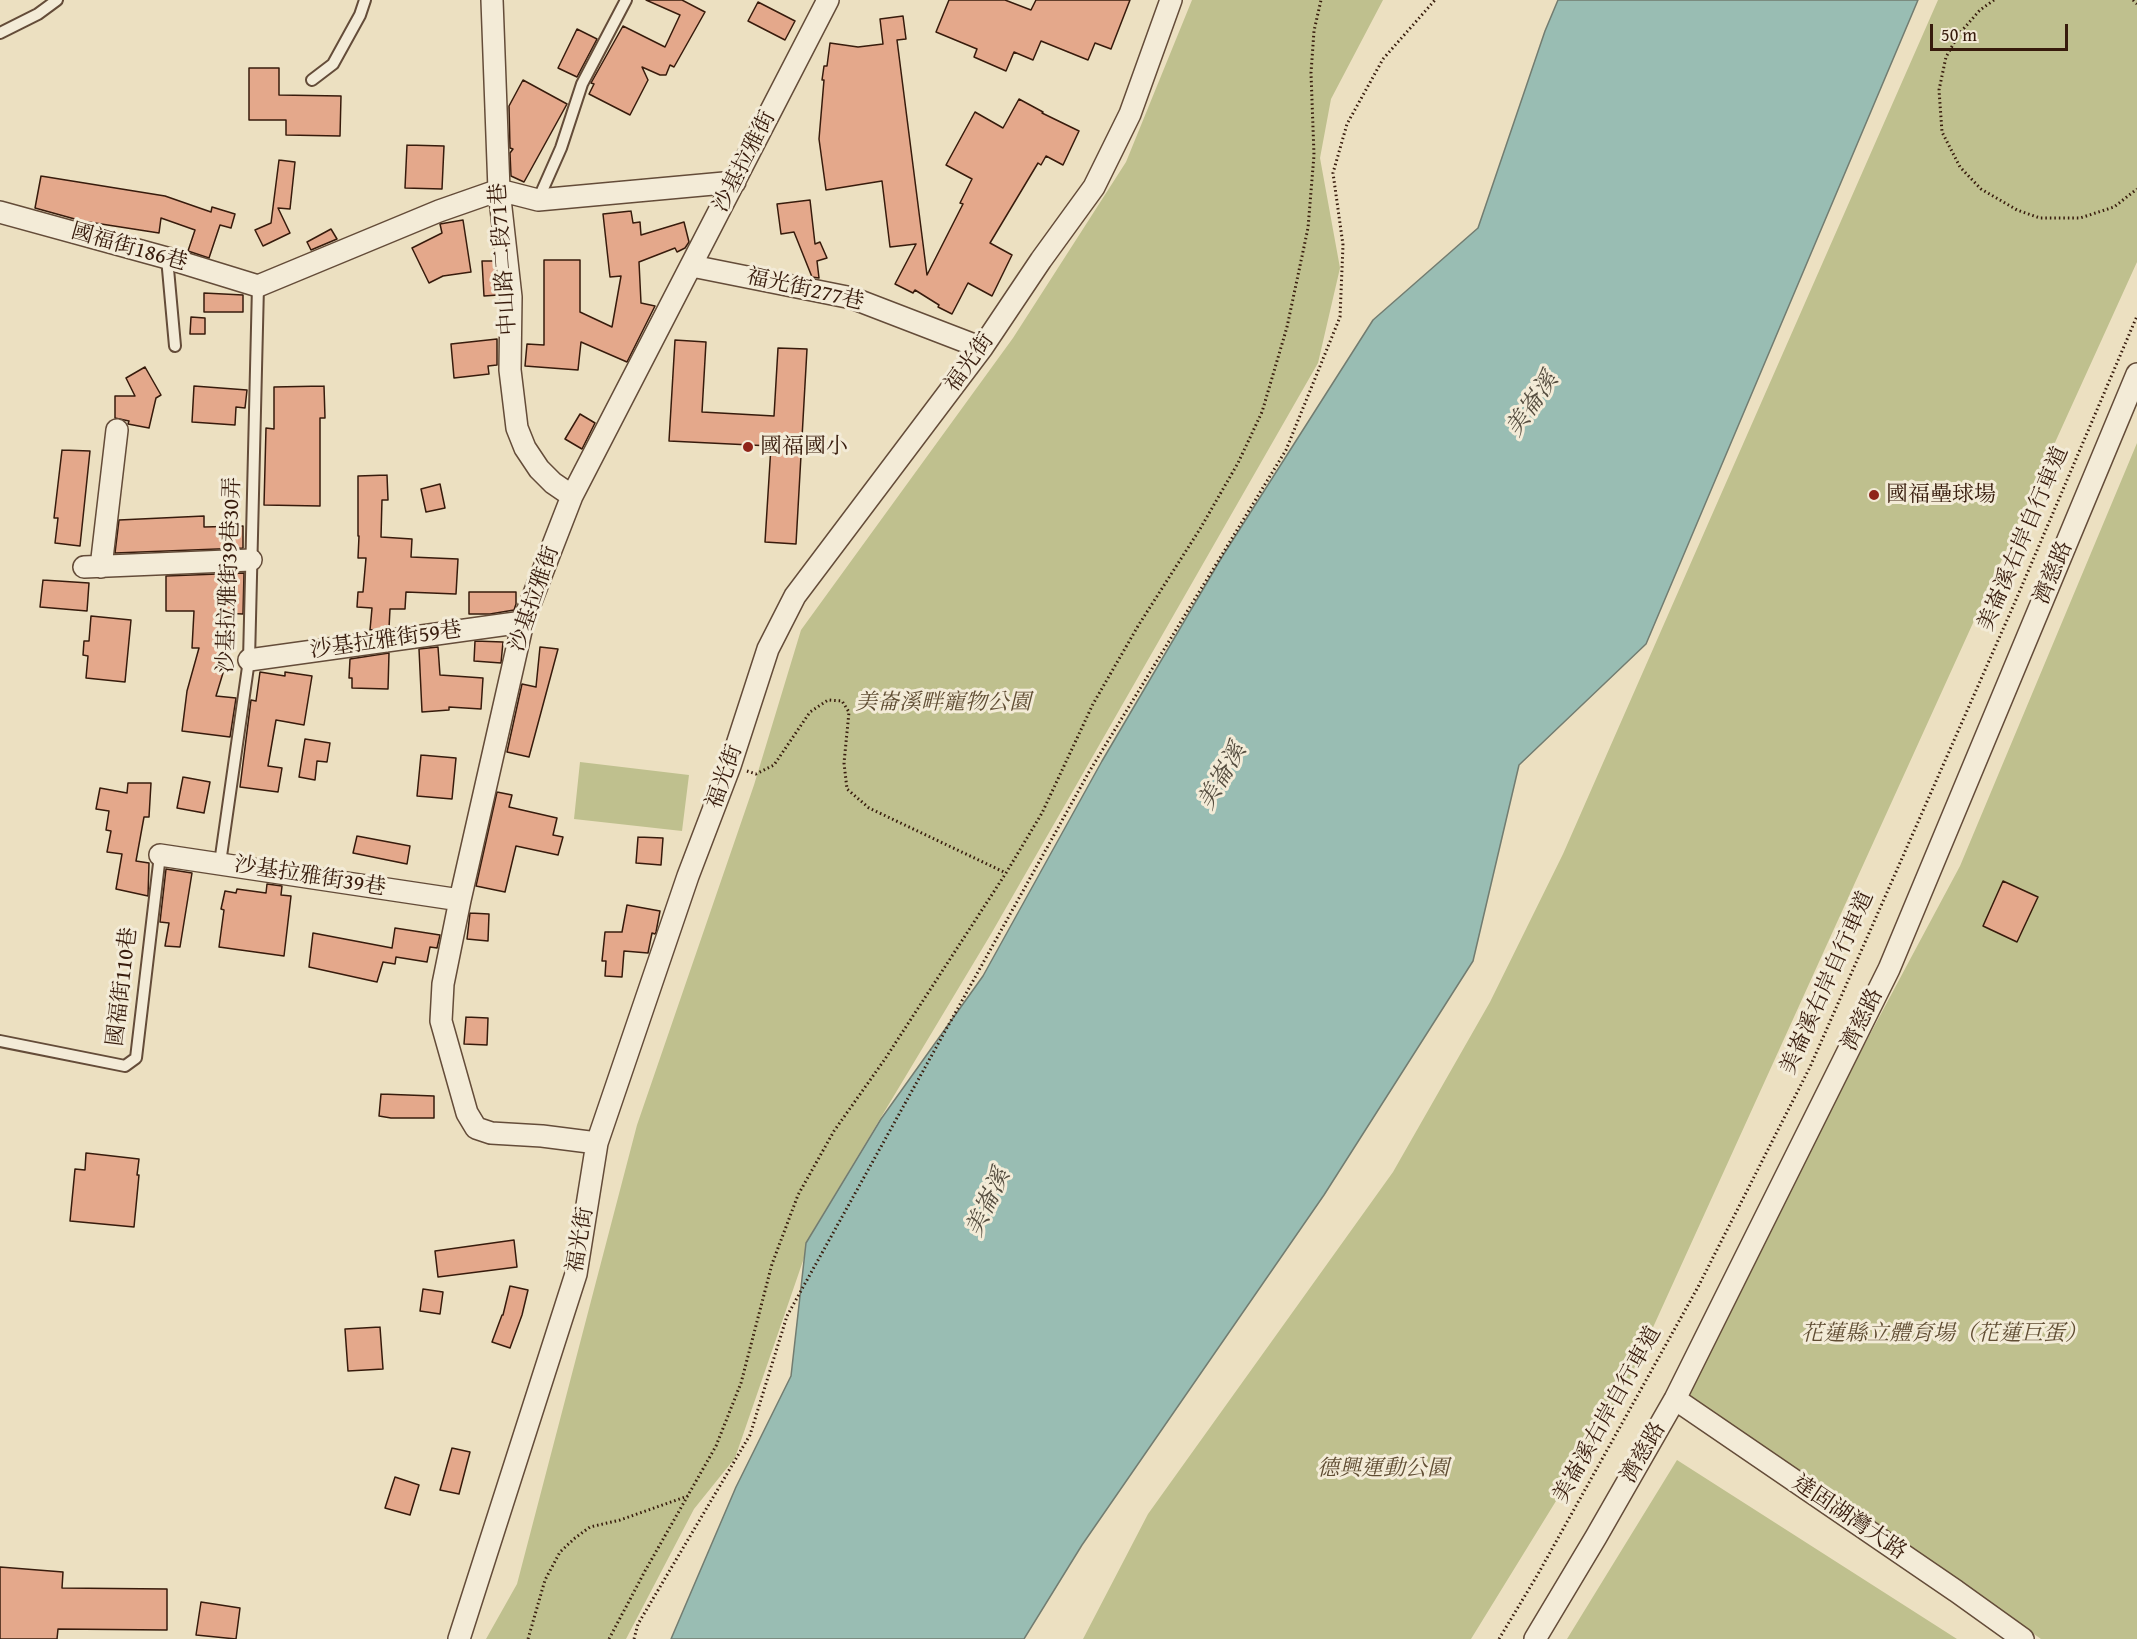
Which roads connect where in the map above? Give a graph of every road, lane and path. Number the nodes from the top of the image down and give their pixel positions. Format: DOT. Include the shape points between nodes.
graph roads {
  1 [pos="57,0"];
  2 [pos="364,0"];
  3 [pos="492,0"];
  4 [pos="626,0"];
  5 [pos="828,0"];
  6 [pos="1172,0"];
  7 [pos="1321,0"];
  8 [pos="1435,0"];
  9 [pos="1994,0"];
  10 [pos="2133,0"];
  11 [pos="2137,4"];
  12 [pos="0,33"];
  13 [pos="312,80"];
  14 [pos="735,182"];
  15 [pos="2137,189"];
  16 [pos="498,190"];
  17 [pos="538,200"];
  18 [pos="0,212"];
  19 [pos="167,258"];
  20 [pos="692,266"];
  21 [pos="258,286"];
  22 [pos="2137,316"];
  23 [pos="175,346"];
  24 [pos="982,348"];
  25 [pos="2137,374"];
  26 [pos="117,430"];
  27 [pos="572,496"];
  28 [pos="251,560"];
  29 [pos="523,622"];
  30 [pos="249,660"];
  31 [pos="730,766"];
  32 [pos="160,855"];
  33 [pos="220,863"];
  34 [pos="1006,873"];
  35 [pos="459,900"];
  36 [pos="0,1041"];
  37 [pos="597,1143"];
  38 [pos="1675,1399"];
  39 [pos="689,1495"];
  40 [pos="459,1639"];
  41 [pos="528,1639"];
  42 [pos="609,1639"];
  43 [pos="634,1639"];
  44 [pos="1499,1639"];
  45 [pos="1535,1639"];
  46 [pos="2023,1639"];
  1 -- 12 [label="lane"];
  2 -- 13 [label="lane" via="333,64"];
  3 -- 16 [label="street, 中山路二段71巷"];
  4 -- 17 [label="lane" via="582,84 561,148"];
  5 -- 14 [label="street, 沙基拉雅街"];
  6 -- 24 [label="street, 福光街" via="1130,114 1094,187"];
  7 -- 34 [label="path" via="1311,73 1314,155 1308,228 1287,327 1262,412 1238,464 1104,685 1042,813"];
  8 -- 43 [label="path" via="1383,59 1347,124 1333,173 1343,245 1340,317 1286,450 1089,772 787,1316 750,1435 638,1624"];
  9 -- 15 [label="path" via="1959,34 1946,57 1939,90 1942,132 1960,167 1981,189 2040,218 2080,218 2114,207"];
  10 -- 11 [label="path"];
  14 -- 17 [label="street"];
  14 -- 20 [label="street, 沙基拉雅街"];
  16 -- 17 [label="street"];
  16 -- 21 [label="street"];
  16 -- 27 [label="street, 中山路二段71巷" via="511,297 510,370 517,428 539,469"];
  18 -- 19 [label="street, 國福街186巷"];
  19 -- 21 [label="street, 國福街186巷"];
  19 -- 23 [label="lane"];
  20 -- 24 [label="street, 福光街277巷" via="852,298"];
  20 -- 27 [label="street, 沙基拉雅街"];
  21 -- 28 [label="lane, 沙基拉雅街39巷30弄"];
  22 -- 44 [label="path, 美崙溪右岸自行車道" via="1810,1067 1698,1287"];
  24 -- 31 [label="street, 福光街" via="795,596 768,649"];
  25 -- 38 [label="street, 濟慈路" via="1889,969"];
  26 -- 28 [label="street" via="93,567"];
  27 -- 29 [label="street, 沙基拉雅街"];
  28 -- 30 [label="lane, 沙基拉雅街39巷30弄"];
  29 -- 30 [label="street, 沙基拉雅街59巷"];
  29 -- 35 [label="street, 沙基拉雅街"];
  30 -- 33 [label="lane, 沙基拉雅街39巷30弄"];
  31 -- 34 [label="path" via="756,774 774,765 810,712 828,700 842,701 849,712 844,763 847,789 869,808"];
  31 -- 37 [label="street, 福光街" via="688,876"];
  32 -- 33 [label="street, 沙基拉雅街39巷"];
  32 -- 36 [label="lane, 國福街110巷" via="136,1058 125,1066"];
  33 -- 35 [label="street, 沙基拉雅街39巷"];
  34 -- 39 [label="path" via="834,1131 798,1195 771,1264 741,1383 716,1446"];
  35 -- 37 [label="street, 沙基拉雅街" via="443,984 441,1021 467,1113 476,1128 492,1133"];
  37 -- 40 [label="street, 福光街" via="576,1274"];
  38 -- 45 [label="street, 濟慈路"];
  38 -- 46 [label="street, 達固湖灣大路"];
  39 -- 41 [label="path" via="590,1527 575,1538 560,1552 545,1580"];
  39 -- 42 [label="path"];
}
